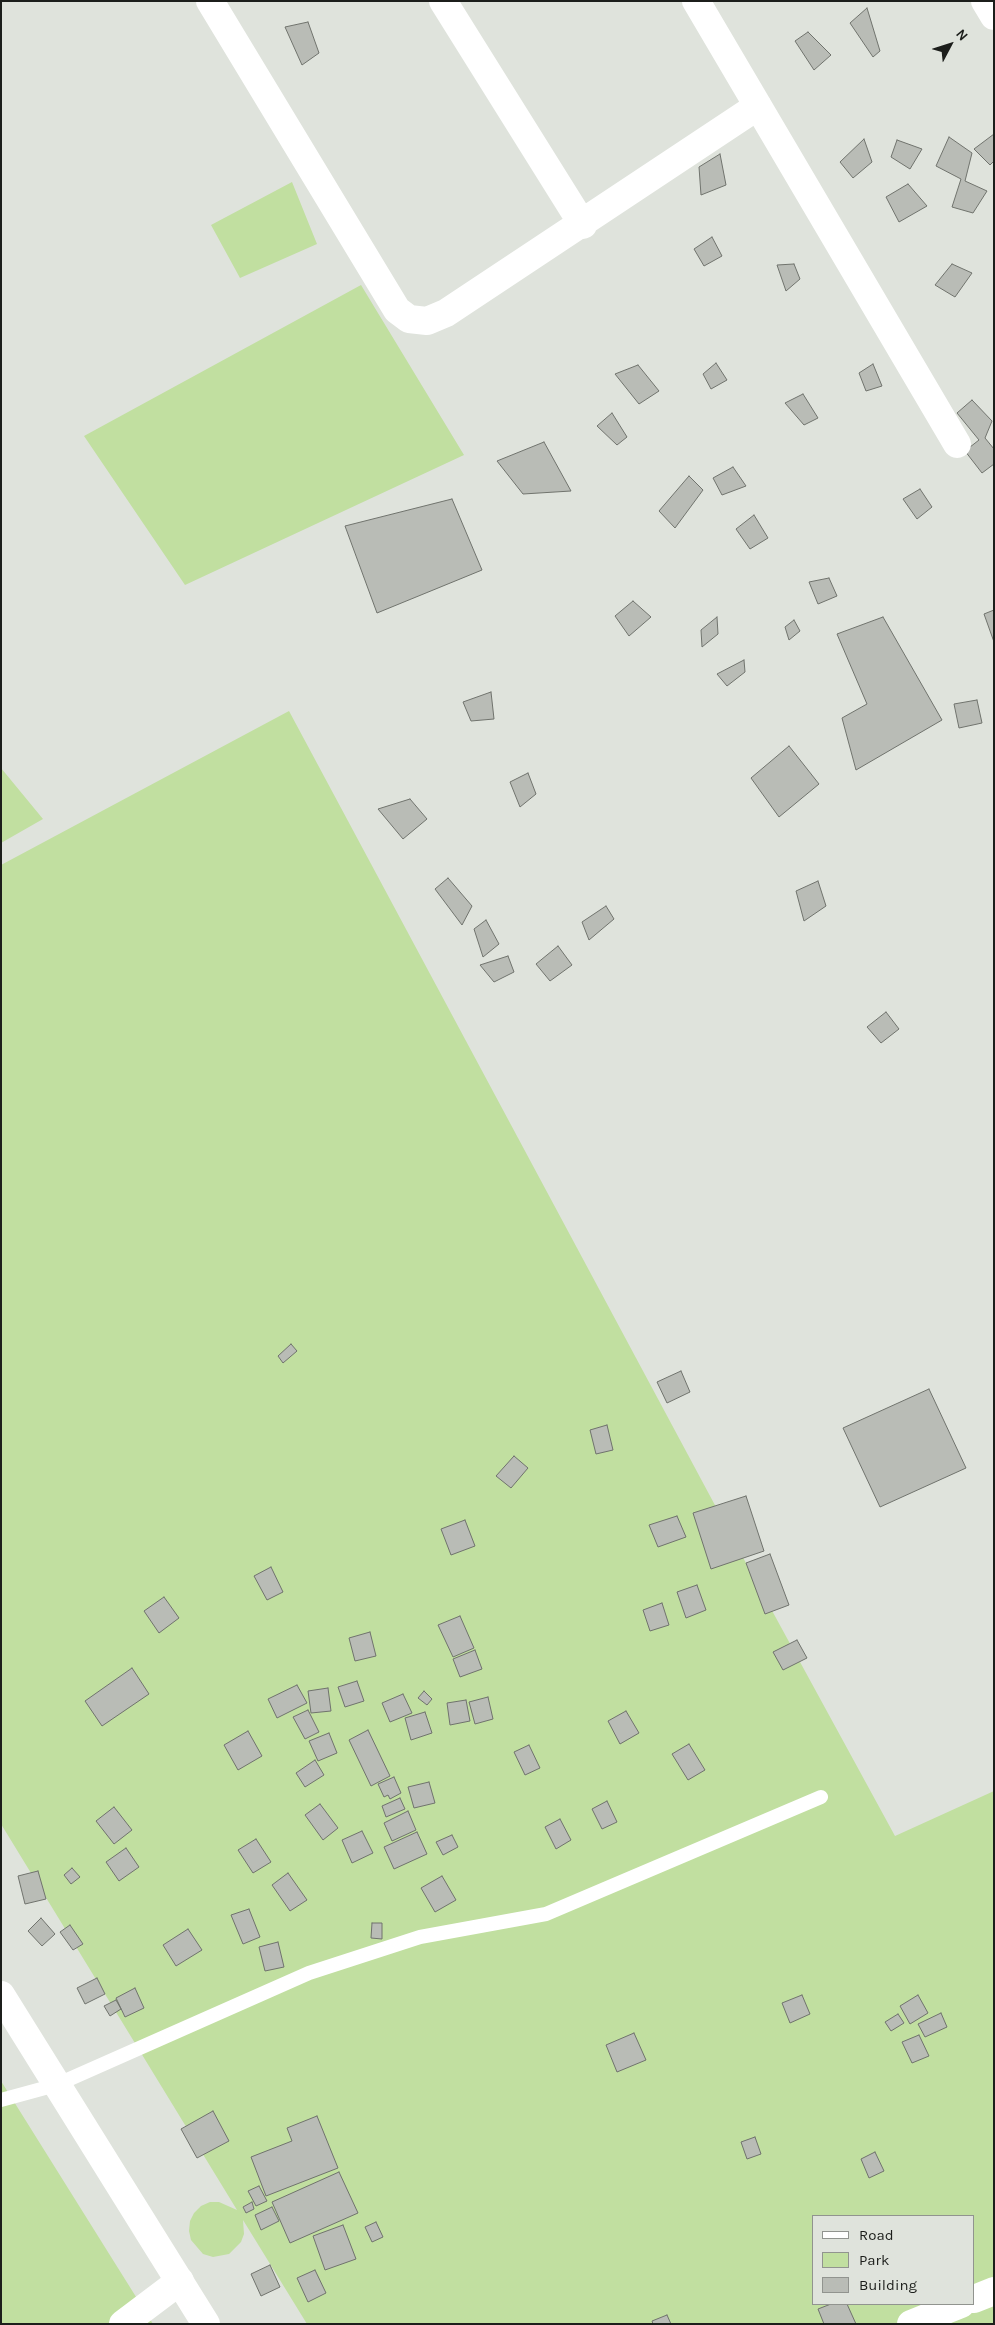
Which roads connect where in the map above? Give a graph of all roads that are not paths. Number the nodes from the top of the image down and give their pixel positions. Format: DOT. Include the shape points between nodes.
graph roads {
  1 [pos="210,1"];
  2 [pos="443,1"];
  3 [pos="696,1"];
  4 [pos="985,1"];
  5 [pos="994,16"];
  6 [pos="758,106"];
  7 [pos="583,224"];
  8 [pos="957,444"];
  9 [pos="821,1797"];
  10 [pos="1,1995"];
  11 [pos="56,2084"];
  12 [pos="1,2100"];
  13 [pos="180,2282"];
  14 [pos="994,2291"];
  15 [pos="975,2299"];
  16 [pos="958,2305"];
  17 [pos="123,2324"];
  18 [pos="206,2324"];
  19 [pos="911,2324"];
  1 -- 7 [label="street" via="397,310 409,319 427,321 446,313"];
  2 -- 7 [label="street"];
  3 -- 6 [label="street"];
  4 -- 5 [label="street"];
  6 -- 7 [label="street"];
  6 -- 8 [label="street"];
  9 -- 11 [label="lane" via="546,1914 420,1937 309,1973"];
  10 -- 11 [label="street"];
  11 -- 12 [label="lane"];
  11 -- 13 [label="street"];
  13 -- 17 [label="street"];
  13 -- 18 [label="street"];
  14 -- 15 [label="street"];
  16 -- 19 [label="street"];
}
